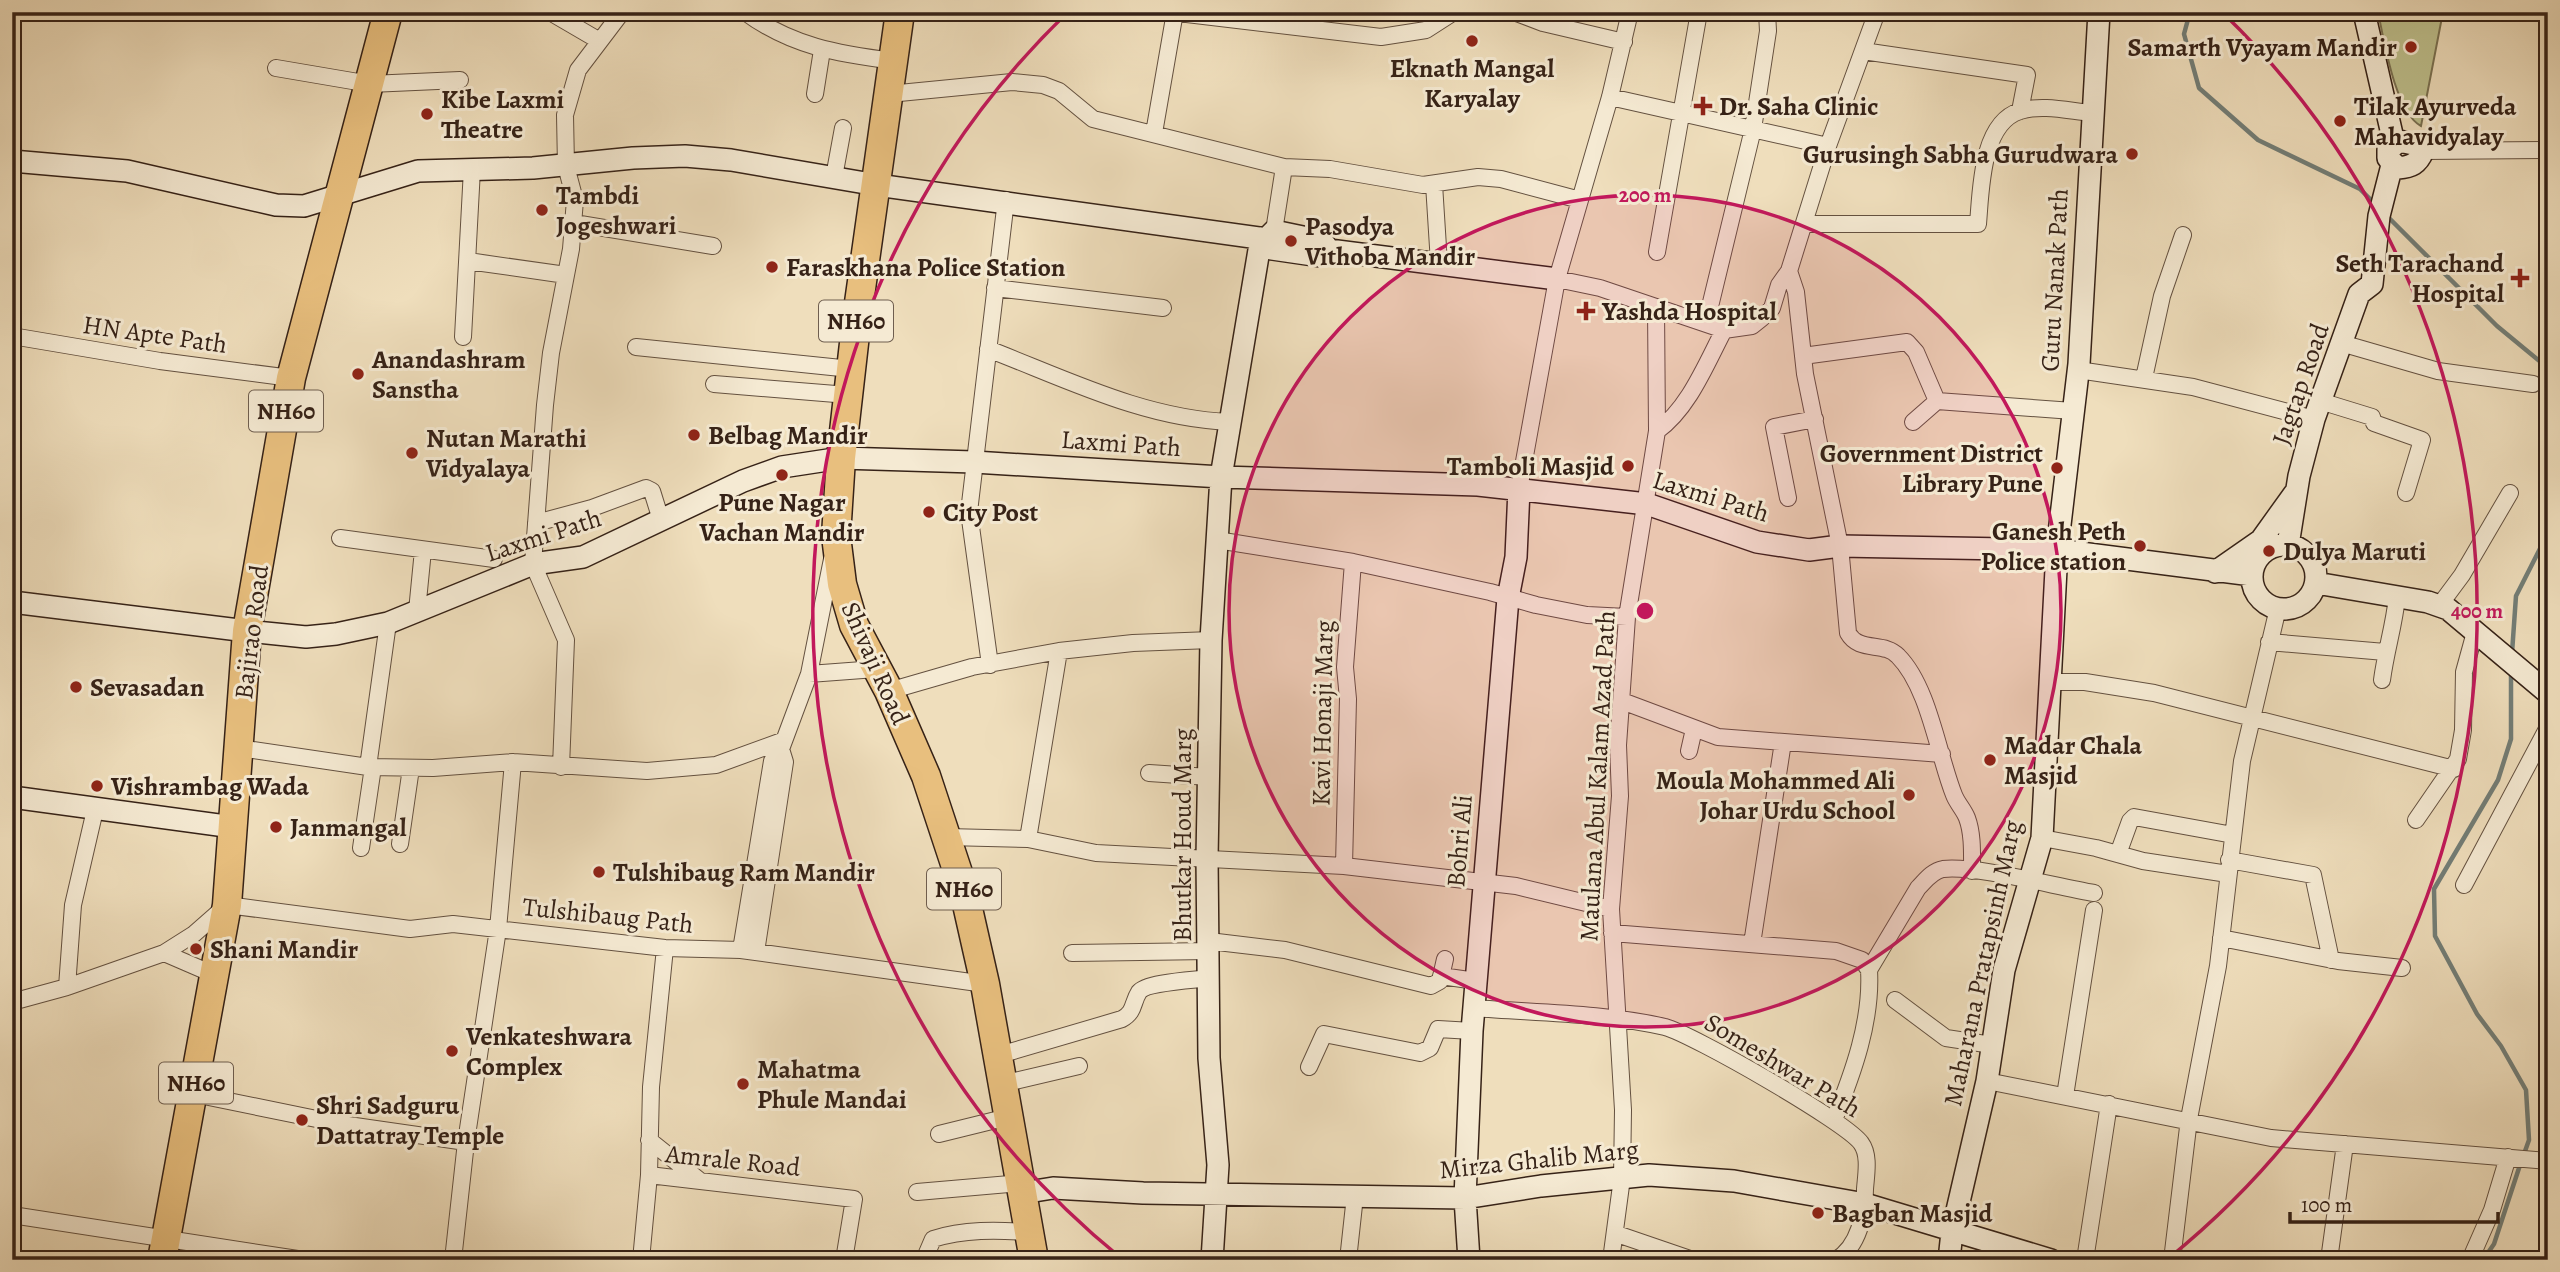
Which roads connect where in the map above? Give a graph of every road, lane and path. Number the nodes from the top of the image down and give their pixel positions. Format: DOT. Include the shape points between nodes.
graph roads {
  1 [pos="388,12"];
  2 [pos="550,12"];
  3 [pos="622,12"];
  4 [pos="745,12"];
  5 [pos="900,12"];
  6 [pos="1454,12"];
  7 [pos="1514,12"];
  8 [pos="1630,12"];
  9 [pos="1699,12"];
  10 [pos="1767,12"];
  11 [pos="1877,12"];
  12 [pos="2099,12"];
  13 [pos="2364,12"];
  14 [pos="1173,13"];
  15 [pos="1293,19"];
  16 [pos="598,40"];
  17 [pos="1624,42"];
  18 [pos="822,50"];
  19 [pos="1863,51"];
  20 [pos="894,61"];
  21 [pos="276,68"];
  22 [pos="460,80"];
  23 [pos="370,84"];
  24 [pos="815,94"];
  25 [pos="889,94"];
  26 [pos="1610,97"];
  27 [pos="2020,111"];
  28 [pos="1681,113"];
  29 [pos="2091,113"];
  30 [pos="843,128"];
  31 [pos="1753,129"];
  32 [pos="1154,133"];
  33 [pos="2393,143"];
  34 [pos="1828,146"];
  35 [pos="2548,150"];
  36 [pos="2423,151"];
  37 [pos="12,161"];
  38 [pos="2392,165"];
  39 [pos="566,166"];
  40 [pos="1284,167"];
  41 [pos="471,169"];
  42 [pos="834,177"];
  43 [pos="1434,184"];
  44 [pos="877,185"];
  45 [pos="342,196"];
  46 [pos="1006,200"];
  47 [pos="1580,200"];
  48 [pos="573,223"];
  49 [pos="1805,223"];
  50 [pos="1267,236"];
  51 [pos="2183,236"];
  52 [pos="713,246"];
  53 [pos="1657,252"];
  54 [pos="468,261"];
  55 [pos="1439,264"];
  56 [pos="1788,271"];
  57 [pos="566,275"];
  58 [pos="1557,279"];
  59 [pos="995,288"];
  60 [pos="1656,307"];
  61 [pos="1163,308"];
  62 [pos="1706,323"];
  63 [pos="1724,330"];
  64 [pos="12,336"];
  65 [pos="463,337"];
  66 [pos="2341,343"];
  67 [pos="636,347"];
  68 [pos="988,349"];
  69 [pos="1803,356"];
  70 [pos="2078,370"];
  71 [pos="291,378"];
  72 [pos="2144,378"];
  73 [pos="850,382"];
  74 [pos="714,384"];
  75 [pos="2533,384"];
  76 [pos="1937,401"];
  77 [pos="2317,410"];
  78 [pos="2073,411"];
  79 [pos="1815,419"];
  80 [pos="1230,422"];
  81 [pos="1913,422"];
  82 [pos="1657,431"];
  83 [pos="841,458"];
  84 [pos="974,462"];
  85 [pos="1221,477"];
  86 [pos="1519,489"];
  87 [pos="2297,490"];
  88 [pos="2510,493"];
  89 [pos="2406,494"];
  90 [pos="1788,498"];
  91 [pos="1647,504"];
  92 [pos="661,520"];
  93 [pos="536,523"];
  94 [pos="836,536"];
  95 [pos="340,538"];
  96 [pos="1217,540"];
  97 [pos="2288,545"];
  98 [pos="1840,546"];
  99 [pos="423,550"];
  100 [pos="2057,550"];
  101 [pos="494,559"];
  102 [pos="1353,562"];
  103 [pos="533,564"];
  104 [pos="2215,572"];
  105 [pos="2252,575"];
  106 [pos="2316,583"];
  107 [pos="2397,597"];
  108 [pos="1508,598"];
  109 [pos="12,603"];
  110 [pos="2439,606"];
  111 [pos="2278,608"];
  112 [pos="417,611"];
  113 [pos="1627,617"];
  114 [pos="388,623"];
  115 [pos="247,631"];
  116 [pos="2475,632"];
  117 [pos="1211,640"];
  118 [pos="2269,642"];
  119 [pos="1059,651"];
  120 [pos="2385,652"];
  121 [pos="990,665"];
  122 [pos="809,674"];
  123 [pos="883,680"];
  124 [pos="2382,680"];
  125 [pos="2049,682"];
  126 [pos="2548,692"];
  127 [pos="1622,701"];
  128 [pos="2252,716"];
  129 [pos="2548,727"];
  130 [pos="1694,729"];
  131 [pos="1783,742"];
  132 [pos="782,745"];
  133 [pos="239,748"];
  134 [pos="1689,751"];
  135 [pos="1942,754"];
  136 [pos="513,762"];
  137 [pos="561,766"];
  138 [pos="370,767"];
  139 [pos="411,768"];
  140 [pos="2454,769"];
  141 [pos="1149,773"];
  142 [pos="1209,777"];
  143 [pos="12,797"];
  144 [pos="95,810"];
  145 [pos="2416,820"];
  146 [pos="233,827"];
  147 [pos="2232,835"];
  148 [pos="947,837"];
  149 [pos="2042,838"];
  150 [pos="1028,839"];
  151 [pos="400,844"];
  152 [pos="361,848"];
  153 [pos="2118,854"];
  154 [pos="1207,858"];
  155 [pos="1344,866"];
  156 [pos="2229,867"];
  157 [pos="1972,871"];
  158 [pos="1484,881"];
  159 [pos="2029,882"];
  160 [pos="2464,885"];
  161 [pos="2094,893"];
  162 [pos="227,905"];
  163 [pos="1611,909"];
  164 [pos="2094,910"];
  165 [pos="498,929"];
  166 [pos="1612,933"];
  167 [pos="2221,938"];
  168 [pos="1752,944"];
  169 [pos="1209,946"];
  170 [pos="664,948"];
  171 [pos="748,951"];
  172 [pos="164,953"];
  173 [pos="1072,953"];
  174 [pos="2331,960"];
  175 [pos="2402,968"];
  176 [pos="1869,970"];
  177 [pos="215,975"];
  178 [pos="1209,978"];
  179 [pos="1476,981"];
  180 [pos="985,984"];
  181 [pos="67,987"];
  182 [pos="1895,1000"];
  183 [pos="12,1002"];
  184 [pos="1474,1008"];
  185 [pos="1617,1020"];
  186 [pos="1472,1031"];
  187 [pos="1992,1045"];
  188 [pos="996,1056"];
  189 [pos="1079,1066"];
  190 [pos="1309,1067"];
  191 [pos="1987,1082"];
  192 [pos="1002,1084"];
  193 [pos="194,1094"];
  194 [pos="2065,1096"];
  195 [pos="2109,1104"];
  196 [pos="1008,1117"];
  197 [pos="1834,1119"];
  198 [pos="2189,1119"];
  199 [pos="939,1134"];
  200 [pos="649,1140"];
  201 [pos="466,1142"];
  202 [pos="2345,1144"];
  203 [pos="2511,1157"];
  204 [pos="2543,1161"];
  205 [pos="649,1175"];
  206 [pos="1622,1178"];
  207 [pos="700,1181"];
  208 [pos="1022,1188"];
  209 [pos="917,1192"];
  210 [pos="1217,1194"];
  211 [pos="1355,1196"];
  212 [pos="1465,1198"];
  213 [pos="1865,1204"];
  214 [pos="12,1215"];
  215 [pos="1029,1232"];
  216 [pos="1952,1232"];
  217 [pos="1616,1234"];
  218 [pos="164,1250"];
  219 [pos="304,1260"];
  220 [pos="453,1260"];
  221 [pos="641,1260"];
  222 [pos="844,1260"];
  223 [pos="924,1260"];
  224 [pos="1034,1260"];
  225 [pos="1212,1260"];
  226 [pos="1348,1260"];
  227 [pos="1469,1260"];
  228 [pos="1611,1260"];
  229 [pos="1693,1260"];
  230 [pos="1836,1260"];
  231 [pos="1949,1260"];
  232 [pos="2051,1260"];
  233 [pos="2085,1260"];
  234 [pos="2172,1260"];
  235 [pos="2329,1260"];
  236 [pos="2470,1260"];
  1 -- 23 [label="highway, Bajirao Road / NH60"];
  2 -- 16 [label="street"];
  3 -- 16 [label="street"];
  4 -- 18 [label="street" via="765,27"];
  5 -- 20 [label="highway, Shivaji Road / NH60"];
  6 -- 15 [label="street" via="1426,30 1381,37"];
  7 -- 17 [label="street"];
  8 -- 17 [label="street"];
  9 -- 28 [label="street"];
  10 -- 31 [label="street"];
  11 -- 19 [label="street"];
  12 -- 29 [label="street, Guru Nanak Path"];
  13 -- 33 [label="street"];
  14 -- 15 [label="street"];
  14 -- 32 [label="street"];
  16 -- 39 [label="street" via="578,70 565,115"];
  17 -- 26 [label="street"];
  18 -- 20 [label="street"];
  18 -- 24 [label="street"];
  19 -- 27 [label="street" via="2027,75"];
  19 -- 34 [label="street"];
  20 -- 25 [label="highway, Shivaji Road / NH60"];
  21 -- 23 [label="street"];
  22 -- 23 [label="street"];
  23 -- 45 [label="highway, Bajirao Road / NH60"];
  25 -- 32 [label="street" via="1012,82 1044,85 1059,91 1093,119"];
  25 -- 44 [label="highway, Shivaji Road / NH60"];
  26 -- 28 [label="street"];
  26 -- 47 [label="street"];
  27 -- 29 [label="street"];
  27 -- 49 [label="street" via="2000,123 1989,148 1978,224"];
  28 -- 31 [label="street"];
  28 -- 53 [label="street"];
  29 -- 70 [label="street, Guru Nanak Path"];
  30 -- 42 [label="street"];
  31 -- 34 [label="street"];
  31 -- 62 [label="street"];
  32 -- 40 [label="street"];
  33 -- 36 [label="street" via="2407,141"];
  33 -- 38 [label="street" via="2388,158"];
  34 -- 49 [label="street"];
  35 -- 36 [label="street"];
  36 -- 38 [label="street" via="2420,160 2409,167"];
  37 -- 45 [label="street" via="127,171 276,205 304,206"];
  38 -- 66 [label="street, Jagtap Road" via="2381,209 2372,284 2359,294"];
  39 -- 41 [label="street"];
  39 -- 42 [label="street" via="685,156"];
  39 -- 48 [label="street" via="575,200"];
  40 -- 43 [label="street"];
  40 -- 50 [label="street"];
  41 -- 45 [label="street" via="418,171"];
  41 -- 54 [label="street"];
  42 -- 44 [label="street"];
  43 -- 47 [label="street" via="1478,177 1502,179"];
  43 -- 55 [label="street"];
  44 -- 46 [label="street"];
  44 -- 73 [label="highway, Shivaji Road / NH60"];
  45 -- 71 [label="highway, Bajirao Road / NH60"];
  46 -- 50 [label="street"];
  46 -- 59 [label="street"];
  47 -- 58 [label="street"];
  48 -- 52 [label="street"];
  48 -- 57 [label="street"];
  49 -- 56 [label="street"];
  50 -- 55 [label="street" via="1272,249 1320,256 1329,250"];
  50 -- 80 [label="street, Bhutkar Houd Marg"];
  51 -- 72 [label="street" via="2162,296"];
  54 -- 57 [label="street"];
  54 -- 65 [label="street"];
  55 -- 58 [label="street"];
  56 -- 63 [label="street" via="1772,308 1762,318 1752,326"];
  56 -- 69 [label="street" via="1796,292"];
  57 -- 93 [label="street" via="551,353"];
  58 -- 60 [label="street"];
  58 -- 86 [label="street"];
  59 -- 61 [label="street"];
  59 -- 68 [label="street"];
  60 -- 62 [label="street"];
  60 -- 82 [label="street, Maulana Abul Kalam Azad Path"];
  62 -- 63 [label="street"];
  63 -- 82 [label="street" via="1681,407"];
  64 -- 71 [label="street, HN Apte Path"];
  66 -- 75 [label="street" via="2438,371"];
  66 -- 77 [label="street, Jagtap Road"];
  67 -- 73 [label="street"];
  68 -- 80 [label="street" via="1149,409 1198,421"];
  68 -- 84 [label="street"];
  69 -- 76 [label="street" via="1907,342"];
  69 -- 79 [label="street"];
  70 -- 72 [label="street"];
  70 -- 78 [label="street, Guru Nanak Path"];
  71 -- 115 [label="highway, Bajirao Road / NH60"];
  72 -- 77 [label="street"];
  73 -- 74 [label="street"];
  73 -- 83 [label="highway, Shivaji Road / NH60"];
  76 -- 78 [label="street"];
  76 -- 81 [label="street"];
  77 -- 87 [label="street, Jagtap Road"];
  77 -- 89 [label="street" via="2372,417 2374,423 2422,440"];
  78 -- 100 [label="street, Guru Nanak Path"];
  79 -- 90 [label="street" via="1774,427"];
  79 -- 98 [label="street"];
  80 -- 85 [label="street, Bhutkar Houd Marg"];
  82 -- 91 [label="street, Maulana Abul Kalam Azad Path"];
  83 -- 84 [label="street, Laxmi Path"];
  83 -- 92 [label="street, Laxmi Path" via="782,467"];
  83 -- 94 [label="highway, Shivaji Road / NH60"];
  84 -- 85 [label="street, Laxmi Path"];
  84 -- 121 [label="street" via="971,533"];
  85 -- 86 [label="street, Laxmi Path"];
  85 -- 96 [label="street, Bhutkar Houd Marg"];
  86 -- 91 [label="street, Laxmi Path"];
  86 -- 108 [label="street, Bohri Ali" via="1516,557"];
  87 -- 97 [label="street, Jagtap Road"];
  87 -- 104 [label="street" via="2260,540"];
  88 -- 110 [label="street"];
  91 -- 98 [label="street, Laxmi Path" via="1756,542 1809,550"];
  91 -- 113 [label="street, Maulana Abul Kalam Azad Path"];
  92 -- 93 [label="street" via="652,491 646,488"];
  92 -- 103 [label="street, Laxmi Path" via="583,557"];
  93 -- 103 [label="street"];
  94 -- 122 [label="street"];
  94 -- 123 [label="highway, Shivaji Road / NH60" via="854,625"];
  95 -- 99 [label="street"];
  96 -- 102 [label="street"];
  96 -- 117 [label="street, Bhutkar Houd Marg"];
  97 -- 105 [label="street" via="2268,549"];
  97 -- 106 [label="street" via="2310,558"];
  98 -- 100 [label="street, Laxmi Path"];
  98 -- 135 [label="street" via="1848,633 1852,641 1890,649 1900,658 1922,694"];
  99 -- 101 [label="street"];
  99 -- 112 [label="street"];
  100 -- 104 [label="street, Laxmi Path"];
  100 -- 125 [label="street, Maharana Pratapsinh Marg"];
  102 -- 108 [label="street"];
  102 -- 155 [label="street, Kavi Honaji Marg" via="1345,667"];
  103 -- 112 [label="street, Laxmi Path"];
  103 -- 137 [label="street" via="566,640"];
  104 -- 105 [label="street, Laxmi Path"];
  105 -- 111 [label="street" via="2262,600"];
  106 -- 107 [label="street"];
  106 -- 111 [label="street" via="2302,603"];
  107 -- 110 [label="street"];
  107 -- 120 [label="street"];
  108 -- 113 [label="street" via="1587,615"];
  108 -- 158 [label="street, Bohri Ali"];
  109 -- 115 [label="street, Laxmi Path"];
  110 -- 116 [label="street"];
  111 -- 118 [label="street"];
  112 -- 114 [label="street, Laxmi Path"];
  113 -- 127 [label="street, Maulana Abul Kalam Azad Path"];
  114 -- 115 [label="street, Laxmi Path" via="306,636"];
  114 -- 138 [label="street"];
  115 -- 133 [label="highway, Bajirao Road / NH60"];
  116 -- 126 [label="street"];
  116 -- 140 [label="street" via="2464,672 2463,730"];
  117 -- 119 [label="street"];
  117 -- 142 [label="street, Bhutkar Houd Marg"];
  118 -- 120 [label="street"];
  118 -- 128 [label="street"];
  119 -- 121 [label="street"];
  119 -- 150 [label="street"];
  120 -- 124 [label="street"];
  121 -- 123 [label="street"];
  122 -- 123 [label="street"];
  122 -- 132 [label="street"];
  123 -- 148 [label="highway, Shivaji Road / NH60" via="926,776"];
  125 -- 128 [label="street" via="2109,685"];
  125 -- 149 [label="street, Maharana Pratapsinh Marg"];
  127 -- 130 [label="street"];
  127 -- 163 [label="street, Maulana Abul Kalam Azad Path"];
  128 -- 140 [label="street"];
  128 -- 147 [label="street"];
  129 -- 160 [label="street"];
  130 -- 131 [label="street" via="1718,737"];
  130 -- 134 [label="street"];
  131 -- 135 [label="street"];
  131 -- 168 [label="street"];
  132 -- 137 [label="street" via="701,768 647,771"];
  132 -- 171 [label="street" via="772,761"];
  133 -- 138 [label="street"];
  133 -- 146 [label="highway, Bajirao Road / NH60"];
  135 -- 157 [label="street" via="1954,796 1967,818"];
  136 -- 137 [label="street"];
  136 -- 139 [label="street"];
  136 -- 165 [label="street"];
  138 -- 139 [label="street"];
  138 -- 152 [label="street"];
  139 -- 151 [label="street"];
  140 -- 145 [label="street"];
  141 -- 142 [label="street"];
  142 -- 154 [label="street, Bhutkar Houd Marg"];
  143 -- 144 [label="street"];
  144 -- 146 [label="street"];
  144 -- 181 [label="street" via="73,905"];
  146 -- 162 [label="highway, Bajirao Road / NH60"];
  147 -- 153 [label="street" via="2134,817"];
  147 -- 156 [label="street"];
  148 -- 150 [label="street"];
  148 -- 180 [label="highway, Shivaji Road / NH60"];
  149 -- 153 [label="street"];
  149 -- 159 [label="street, Maharana Pratapsinh Marg"];
  150 -- 154 [label="street" via="1096,853"];
  153 -- 156 [label="street" via="2143,862"];
  154 -- 155 [label="street"];
  154 -- 169 [label="street, Bhutkar Houd Marg"];
  155 -- 158 [label="street"];
  156 -- 167 [label="street"];
  156 -- 174 [label="street" via="2313,875"];
  157 -- 159 [label="street"];
  157 -- 176 [label="street" via="1941,869 1928,877"];
  158 -- 163 [label="street"];
  158 -- 179 [label="street, Bohri Ali"];
  159 -- 161 [label="street"];
  159 -- 187 [label="street, Maharana Pratapsinh Marg" via="2004,970"];
  162 -- 165 [label="street, Tulshibaug Path" via="410,929 453,924"];
  162 -- 172 [label="street"];
  162 -- 177 [label="highway, Bajirao Road / NH60"];
  163 -- 166 [label="street, Maulana Abul Kalam Azad Path"];
  164 -- 194 [label="street"];
  165 -- 170 [label="street, Tulshibaug Path"];
  165 -- 201 [label="street"];
  166 -- 168 [label="street"];
  166 -- 185 [label="street, Maulana Abul Kalam Azad Path"];
  167 -- 174 [label="street"];
  167 -- 198 [label="street"];
  168 -- 176 [label="street" via="1836,950 1861,960"];
  169 -- 173 [label="street"];
  169 -- 178 [label="street, Bhutkar Houd Marg"];
  169 -- 179 [label="street" via="1285,950 1431,985 1440,981 1443,967"];
  170 -- 171 [label="street, Tulshibaug Path"];
  170 -- 200 [label="street"];
  171 -- 180 [label="street, Tulshibaug Path"];
  172 -- 177 [label="street"];
  172 -- 181 [label="street"];
  174 -- 175 [label="street"];
  176 -- 197 [label="street" via="1867,1010 1851,1079"];
  177 -- 193 [label="highway, Bajirao Road / NH60"];
  178 -- 188 [label="street" via="1147,986 1138,994 1132,1013 1122,1019"];
  178 -- 210 [label="street, Bhutkar Houd Marg"];
  179 -- 184 [label="street, Bohri Ali"];
  180 -- 188 [label="highway, Shivaji Road / NH60"];
  181 -- 183 [label="street"];
  182 -- 187 [label="street" via="1946,1038"];
  184 -- 185 [label="street, Someshwar Path"];
  184 -- 186 [label="street, Bohri Ali"];
  185 -- 197 [label="street, Someshwar Path" via="1667,1027 1687,1036"];
  185 -- 206 [label="street, Maulana Abul Kalam Azad Path"];
  186 -- 190 [label="street" via="1437,1029 1430,1048 1420,1052 1324,1034"];
  186 -- 212 [label="street, Bohri Ali"];
  187 -- 191 [label="street, Maharana Pratapsinh Marg"];
  188 -- 192 [label="highway, Shivaji Road / NH60"];
  189 -- 192 [label="street"];
  191 -- 194 [label="street"];
  191 -- 216 [label="street, Maharana Pratapsinh Marg"];
  192 -- 196 [label="highway, Shivaji Road / NH60"];
  193 -- 201 [label="street" via="341,1125"];
  193 -- 218 [label="highway, Bajirao Road / NH60"];
  194 -- 195 [label="street"];
  195 -- 198 [label="street"];
  195 -- 233 [label="street"];
  196 -- 199 [label="street"];
  196 -- 208 [label="highway, Shivaji Road / NH60"];
  197 -- 213 [label="street, Someshwar Path" via="1863,1145"];
  198 -- 202 [label="street" via="2271,1138"];
  198 -- 234 [label="street"];
  200 -- 205 [label="street"];
  200 -- 207 [label="street"];
  201 -- 220 [label="street"];
  202 -- 203 [label="street"];
  202 -- 235 [label="street"];
  203 -- 204 [label="street"];
  203 -- 236 [label="street"];
  205 -- 207 [label="street, Amrale Road"];
  205 -- 221 [label="street, Amrale Road"];
  206 -- 212 [label="street, Mirza Ghalib Marg"];
  206 -- 213 [label="street, Mirza Ghalib Marg" via="1649,1175 1734,1181"];
  206 -- 217 [label="street, Maulana Abul Kalam Azad Path"];
  207 -- 222 [label="street, Amrale Road" via="854,1199"];
  208 -- 209 [label="street"];
  208 -- 210 [label="street, Mirza Ghalib Marg"];
  208 -- 215 [label="highway, Shivaji Road / NH60"];
  210 -- 211 [label="street, Mirza Ghalib Marg"];
  210 -- 225 [label="street, Bhutkar Houd Marg"];
  211 -- 212 [label="street, Mirza Ghalib Marg"];
  211 -- 226 [label="street"];
  212 -- 227 [label="street, Bohri Ali"];
  213 -- 216 [label="street, Mirza Ghalib Marg"];
  213 -- 230 [label="street, Someshwar Path" via="1857,1235"];
  214 -- 218 [label="street"];
  215 -- 223 [label="street" via="948,1235 933,1240"];
  215 -- 224 [label="highway, Shivaji Road / NH60"];
  216 -- 231 [label="street, Maharana Pratapsinh Marg"];
  216 -- 232 [label="street, Mirza Ghalib Marg"];
  217 -- 228 [label="street, Maulana Abul Kalam Azad Path"];
  217 -- 229 [label="street"];
  218 -- 219 [label="street"];
}
